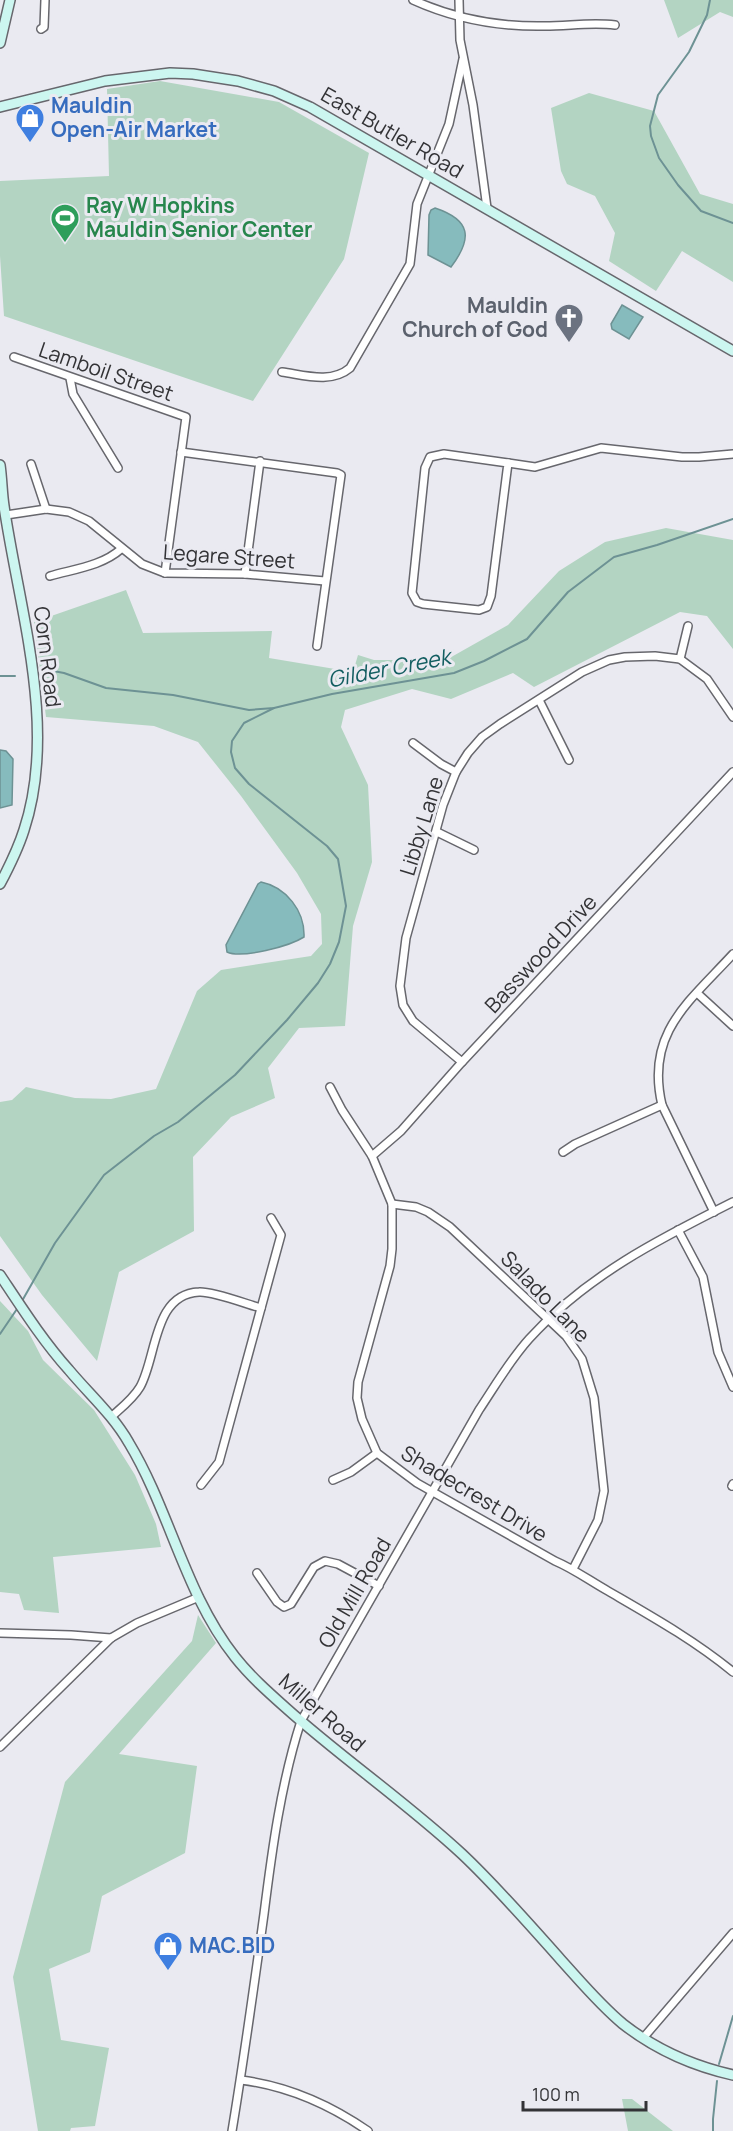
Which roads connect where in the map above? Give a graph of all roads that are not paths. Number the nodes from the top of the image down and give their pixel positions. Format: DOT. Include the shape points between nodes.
graph roads {
  1 [pos="10,0"];
  2 [pos="45,0"];
  3 [pos="413,0"];
  4 [pos="459,0"];
  5 [pos="460,16"];
  6 [pos="615,25"];
  7 [pos="41,29"];
  8 [pos="0,43"];
  9 [pos="463,59"];
  10 [pos="0,107"];
  11 [pos="429,176"];
  12 [pos="487,208"];
  13 [pos="733,351"];
  14 [pos="14,357"];
  15 [pos="282,372"];
  16 [pos="70,378"];
  17 [pos="181,452"];
  18 [pos="733,454"];
  19 [pos="260,461"];
  20 [pos="508,463"];
  21 [pos="31,464"];
  22 [pos="0,465"];
  23 [pos="118,468"];
  24 [pos="46,509"];
  25 [pos="6,515"];
  26 [pos="121,549"];
  27 [pos="165,573"];
  28 [pos="245,574"];
  29 [pos="50,576"];
  30 [pos="325,581"];
  31 [pos="688,626"];
  32 [pos="317,646"];
  33 [pos="680,659"];
  34 [pos="539,700"];
  35 [pos="733,717"];
  36 [pos="413,743"];
  37 [pos="569,760"];
  38 [pos="456,772"];
  39 [pos="733,772"];
  40 [pos="437,832"];
  41 [pos="474,850"];
  42 [pos="0,884"];
  43 [pos="733,954"];
  44 [pos="697,993"];
  45 [pos="733,1026"];
  46 [pos="462,1062"];
  47 [pos="330,1087"];
  48 [pos="662,1106"];
  49 [pos="563,1152"];
  50 [pos="372,1156"];
  51 [pos="733,1202"];
  52 [pos="392,1204"];
  53 [pos="714,1212"];
  54 [pos="271,1218"];
  55 [pos="678,1230"];
  56 [pos="0,1275"];
  57 [pos="261,1308"];
  58 [pos="548,1320"];
  59 [pos="733,1387"];
  60 [pos="111,1417"];
  61 [pos="377,1453"];
  62 [pos="333,1480"];
  63 [pos="201,1485"];
  64 [pos="432,1491"];
  65 [pos="573,1569"];
  66 [pos="258,1573"];
  67 [pos="379,1586"];
  68 [pos="199,1597"];
  69 [pos="0,1633"];
  70 [pos="111,1638"];
  71 [pos="733,1672"];
  72 [pos="301,1721"];
  73 [pos="0,1747"];
  74 [pos="733,1933"];
  75 [pos="644,2037"];
  76 [pos="733,2075"];
  77 [pos="241,2080"];
  78 [pos="232,2131"];
  79 [pos="368,2131"];
  1 -- 8 [label="street"];
  2 -- 7 [label="street"];
  3 -- 5 [label="street"];
  4 -- 5 [label="street"];
  5 -- 6 [label="street" via="483,23 520,26"];
  5 -- 9 [label="street"];
  9 -- 11 [label="street" via="449,124"];
  9 -- 12 [label="street"];
  10 -- 11 [label="street, East Butler Road" via="85,85 150,74 215,77 256,86 310,107"];
  11 -- 12 [label="street, East Butler Road"];
  11 -- 15 [label="street" via="417,204 410,264 350,368 334,377 321,378"];
  12 -- 13 [label="street, East Butler Road"];
  14 -- 16 [label="street, Lamboil Street"];
  16 -- 17 [label="street, Lamboil Street" via="186,417"];
  16 -- 23 [label="street" via="73,394"];
  17 -- 19 [label="street"];
  17 -- 27 [label="street"];
  18 -- 20 [label="street" via="681,457 601,448 535,467"];
  19 -- 28 [label="street"];
  19 -- 30 [label="street" via="341,475"];
  20 -- 20 [label="street" via="490,602 479,610 417,602 412,589 428,459 444,454"];
  21 -- 24 [label="street"];
  22 -- 25 [label="street, Corn Road"];
  24 -- 25 [label="street, Legare Street"];
  24 -- 26 [label="street, Legare Street" via="69,512 89,521"];
  25 -- 42 [label="street, Corn Road" via="29,650 38,735 24,831"];
  26 -- 27 [label="street, Legare Street" via="142,564"];
  26 -- 29 [label="street" via="102,561"];
  27 -- 28 [label="street, Legare Street"];
  28 -- 30 [label="street, Legare Street"];
  30 -- 32 [label="street"];
  31 -- 33 [label="street"];
  33 -- 34 [label="street, Libby Lane" via="642,656 609,660"];
  33 -- 35 [label="street" via="707,679"];
  34 -- 37 [label="street"];
  34 -- 38 [label="street, Libby Lane" via="482,737"];
  36 -- 38 [label="street"];
  38 -- 40 [label="street, Libby Lane"];
  39 -- 46 [label="street, Basswood Drive"];
  40 -- 41 [label="street"];
  40 -- 46 [label="street, Libby Lane" via="406,938 402,998 413,1021"];
  43 -- 44 [label="street"];
  44 -- 45 [label="street"];
  44 -- 48 [label="street" via="676,1017 663,1041 657,1077"];
  46 -- 50 [label="street, Basswood Drive" via="401,1131"];
  47 -- 50 [label="street, Shadecrest Drive"];
  48 -- 49 [label="street"];
  48 -- 53 [label="street"];
  50 -- 52 [label="street, Shadecrest Drive"];
  51 -- 53 [label="street, Old Mill Road"];
  52 -- 58 [label="street, Salado Lane" via="416,1207 435,1215"];
  52 -- 61 [label="street, Shadecrest Drive" via="390,1266 357,1398"];
  53 -- 55 [label="street, Old Mill Road"];
  54 -- 57 [label="street" via="281,1234"];
  55 -- 58 [label="street, Old Mill Road" via="602,1274"];
  55 -- 59 [label="street" via="703,1277 718,1352"];
  56 -- 60 [label="street, Miller Road" via="68,1370"];
  57 -- 60 [label="street" via="201,1292 181,1297 160,1325 140,1388"];
  57 -- 63 [label="street" via="219,1462"];
  58 -- 64 [label="street, Old Mill Road" via="507,1368"];
  58 -- 65 [label="street, Salado Lane" via="571,1342 587,1369 602,1456 601,1514"];
  60 -- 68 [label="street, Miller Road" via="141,1464"];
  61 -- 62 [label="street"];
  61 -- 64 [label="street, Shadecrest Drive"];
  64 -- 65 [label="street, Shadecrest Drive"];
  64 -- 67 [label="street, Old Mill Road"];
  65 -- 71 [label="street, Shadecrest Drive" via="691,1640"];
  66 -- 67 [label="street" via="284,1607 291,1604 314,1567 325,1562 338,1564"];
  67 -- 72 [label="street, Old Mill Road"];
  68 -- 70 [label="street" via="136,1623"];
  68 -- 72 [label="street, Miller Road" via="235,1658"];
  69 -- 70 [label="street"];
  70 -- 73 [label="street"];
  72 -- 75 [label="street, Miller Road" via="448,1842 501,1893 598,2002"];
  72 -- 77 [label="street, Old Mill Road" via="291,1753 272,1859"];
  74 -- 75 [label="street"];
  75 -- 76 [label="street, Miller Road" via="687,2061"];
  77 -- 78 [label="street, Old Mill Road"];
  77 -- 79 [label="street" via="274,2085 313,2099"];
}
